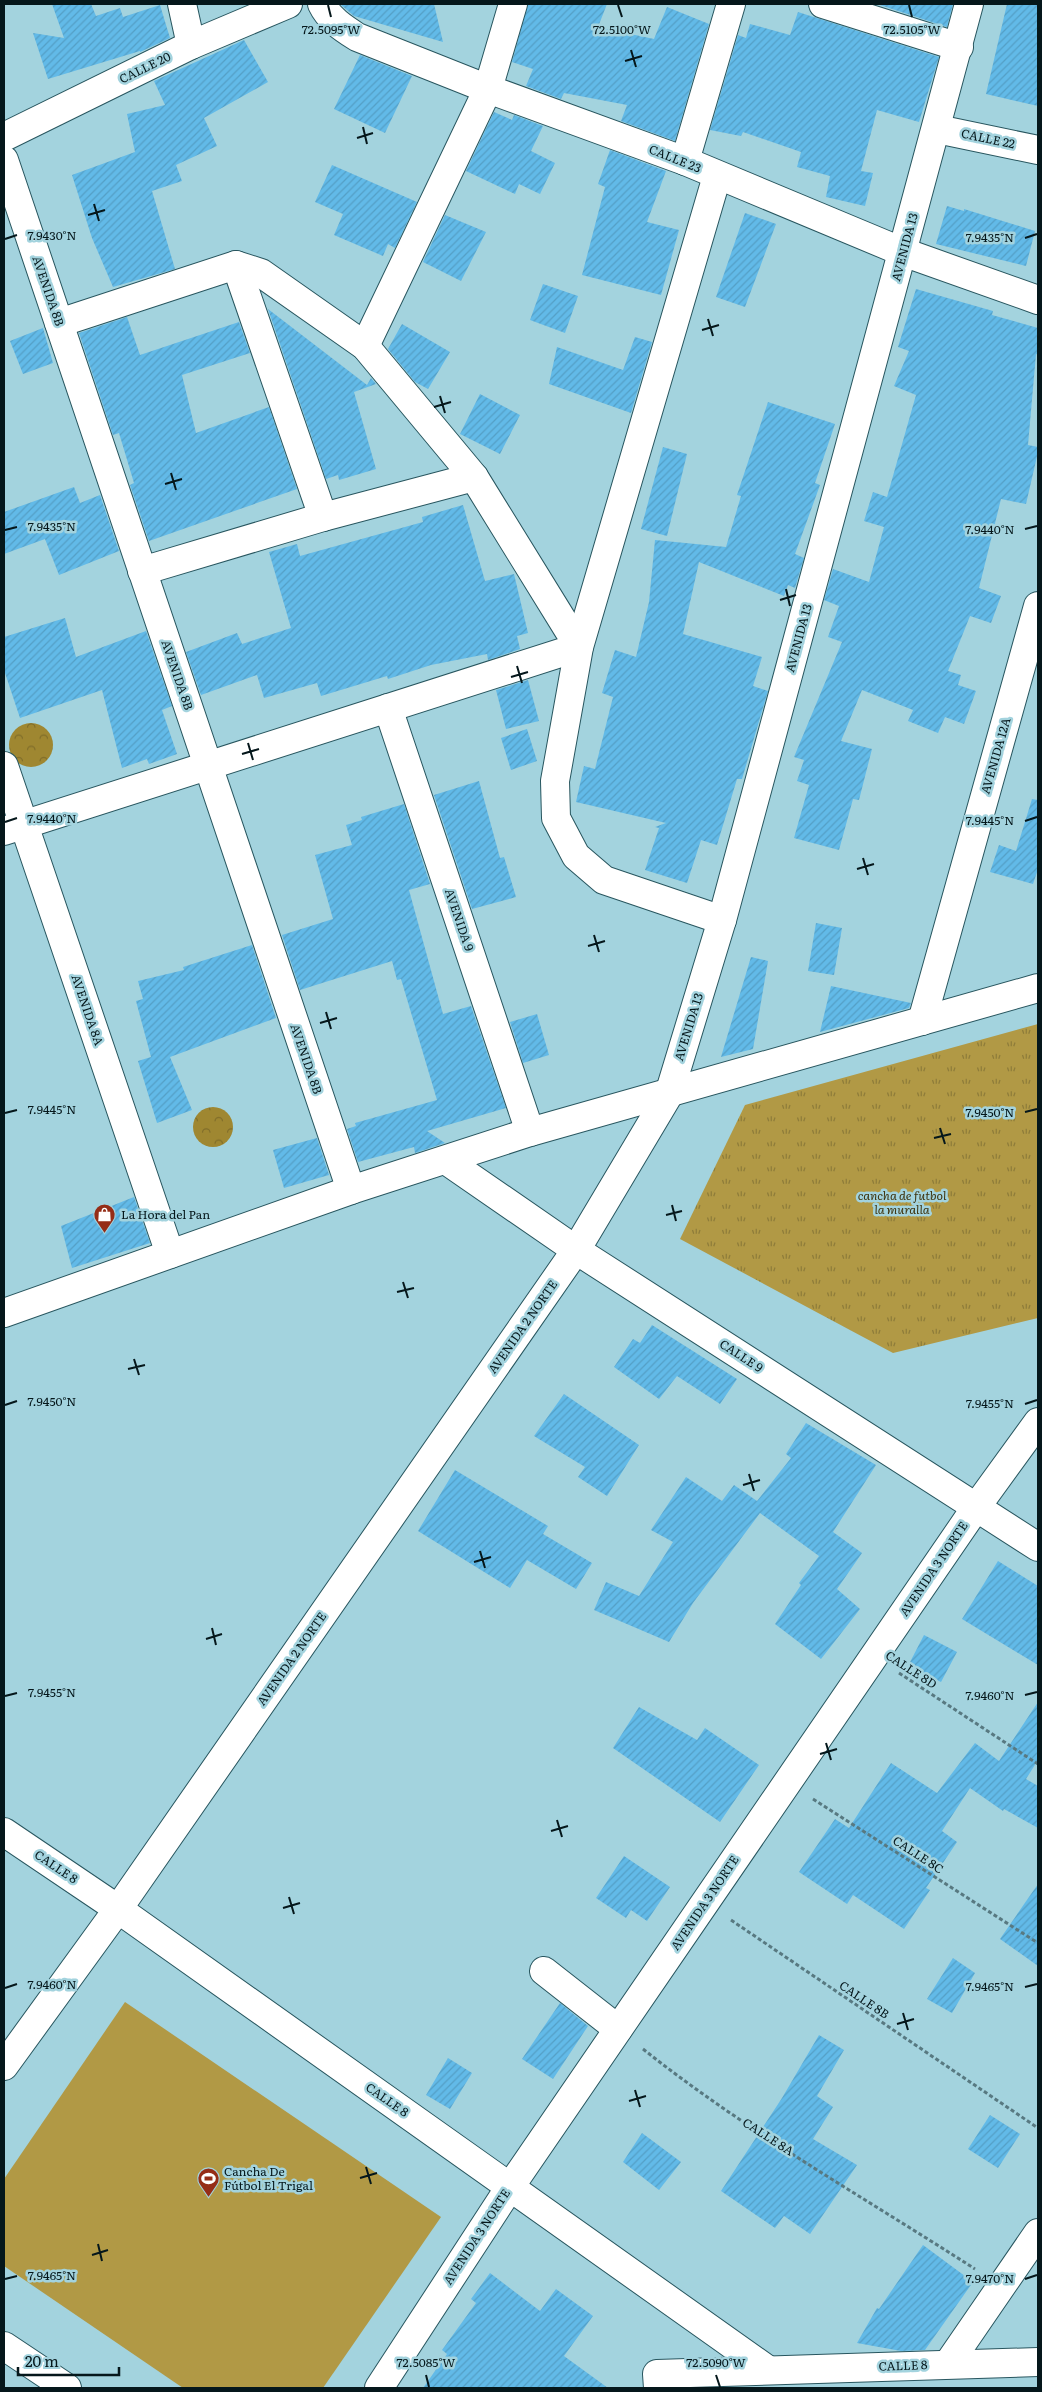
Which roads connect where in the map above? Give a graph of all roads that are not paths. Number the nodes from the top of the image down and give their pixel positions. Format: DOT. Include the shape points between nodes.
graph roads {
  1 [pos="182,4"];
  2 [pos="288,4"];
  3 [pos="322,4"];
  4 [pos="513,4"];
  5 [pos="731,4"];
  6 [pos="823,4"];
  7 [pos="970,4"];
  8 [pos="191,45"];
  9 [pos="959,47"];
  10 [pos="488,89"];
  11 [pos="937,129"];
  12 [pos="4,137"];
  13 [pos="1038,150"];
  14 [pos="4,160"];
  15 [pos="685,161"];
  16 [pos="717,176"];
  17 [pos="903,252"];
  18 [pos="236,265"];
  19 [pos="1038,300"];
  20 [pos="59,323"];
  21 [pos="365,346"];
  22 [pos="474,477"];
  23 [pos="323,516"];
  24 [pos="142,571"];
  25 [pos="1038,606"];
  26 [pos="579,647"];
  27 [pos="388,708"];
  28 [pos="4,766"];
  29 [pos="208,766"];
  30 [pos="14,828"];
  31 [pos="722,920"];
  32 [pos="1038,988"];
  33 [pos="922,1021"];
  34 [pos="669,1094"];
  35 [pos="530,1132"];
  36 [pos="447,1161"];
  37 [pos="351,1190"];
  38 [pos="576,1250"];
  39 [pos="170,1254"];
  40 [pos="4,1314"];
  41 [pos="1038,1422"];
  42 [pos="977,1506"];
  43 [pos="1038,1548"];
  44 [pos="4,1832"];
  45 [pos="118,1909"];
  46 [pos="544,1971"];
  47 [pos="618,2029"];
  48 [pos="4,2066"];
  49 [pos="510,2187"];
  50 [pos="1038,2233"];
  51 [pos="4,2346"];
  52 [pos="1038,2362"];
  53 [pos="948,2364"];
  54 [pos="768,2370"];
  55 [pos="849,2378"];
  56 [pos="1038,2380"];
  57 [pos="658,2381"];
  58 [pos="67,2388"];
  59 [pos="379,2388"];
  1 -- 8 [label="street"];
  2 -- 8 [label="street, CALLE 20"];
  3 -- 10 [label="street, CALLE 23" via="326,13 357,37"];
  4 -- 10 [label="street"];
  5 -- 15 [label="street"];
  6 -- 9 [label="street"];
  7 -- 9 [label="street, AVENIDA 13"];
  8 -- 12 [label="street, CALLE 20"];
  9 -- 11 [label="street, AVENIDA 13"];
  10 -- 15 [label="street, CALLE 23"];
  10 -- 21 [label="street"];
  11 -- 13 [label="street, CALLE 22"];
  11 -- 17 [label="street, AVENIDA 13"];
  14 -- 20 [label="street, AVENIDA 8B"];
  15 -- 16 [label="street, CALLE 23"];
  16 -- 17 [label="street, CALLE 23"];
  16 -- 26 [label="street"];
  17 -- 19 [label="street, CALLE 23"];
  17 -- 31 [label="street, AVENIDA 13"];
  18 -- 20 [label="street"];
  18 -- 21 [label="street" via="261,273"];
  18 -- 23 [label="street"];
  20 -- 24 [label="street, AVENIDA 8B"];
  21 -- 22 [label="street"];
  22 -- 23 [label="street"];
  22 -- 26 [label="street"];
  23 -- 24 [label="street"];
  24 -- 29 [label="street, AVENIDA 8B"];
  25 -- 33 [label="street, AVENIDA 12A"];
  26 -- 27 [label="street"];
  26 -- 31 [label="street" via="555,781 556,818 576,856 604,880"];
  27 -- 29 [label="street"];
  27 -- 35 [label="street, AVENIDA 9"];
  28 -- 30 [label="street, AVENIDA 8A"];
  29 -- 30 [label="street"];
  29 -- 37 [label="street, AVENIDA 8B"];
  30 -- 39 [label="street, AVENIDA 8A"];
  31 -- 34 [label="street, AVENIDA 13"];
  32 -- 33 [label="street"];
  33 -- 34 [label="street"];
  34 -- 35 [label="street"];
  34 -- 38 [label="street, AVENIDA 13"];
  35 -- 36 [label="street"];
  36 -- 37 [label="street"];
  36 -- 38 [label="street, CALLE 9"];
  37 -- 39 [label="street"];
  38 -- 42 [label="street, CALLE 9"];
  38 -- 45 [label="street, AVENIDA 2 NORTE"];
  39 -- 40 [label="street"];
  41 -- 42 [label="street, AVENIDA 3 NORTE"];
  42 -- 43 [label="street, CALLE 9"];
  42 -- 47 [label="street, AVENIDA 3 NORTE"];
  44 -- 45 [label="street, CALLE 8"];
  45 -- 48 [label="street, AVENIDA 2 NORTE"];
  45 -- 49 [label="street, CALLE 8"];
  46 -- 47 [label="street"];
  47 -- 49 [label="street, AVENIDA 3 NORTE"];
  49 -- 54 [label="street, CALLE 8"];
  49 -- 59 [label="street, AVENIDA 3 NORTE"];
  50 -- 53 [label="street"];
  51 -- 58 [label="street"];
  52 -- 53 [label="street, CALLE 8"];
  52 -- 56 [label="street"];
  53 -- 55 [label="street, CALLE 8"];
  54 -- 55 [label="street, CALLE 8"];
  54 -- 57 [label="street, CALLE 8"];
}
